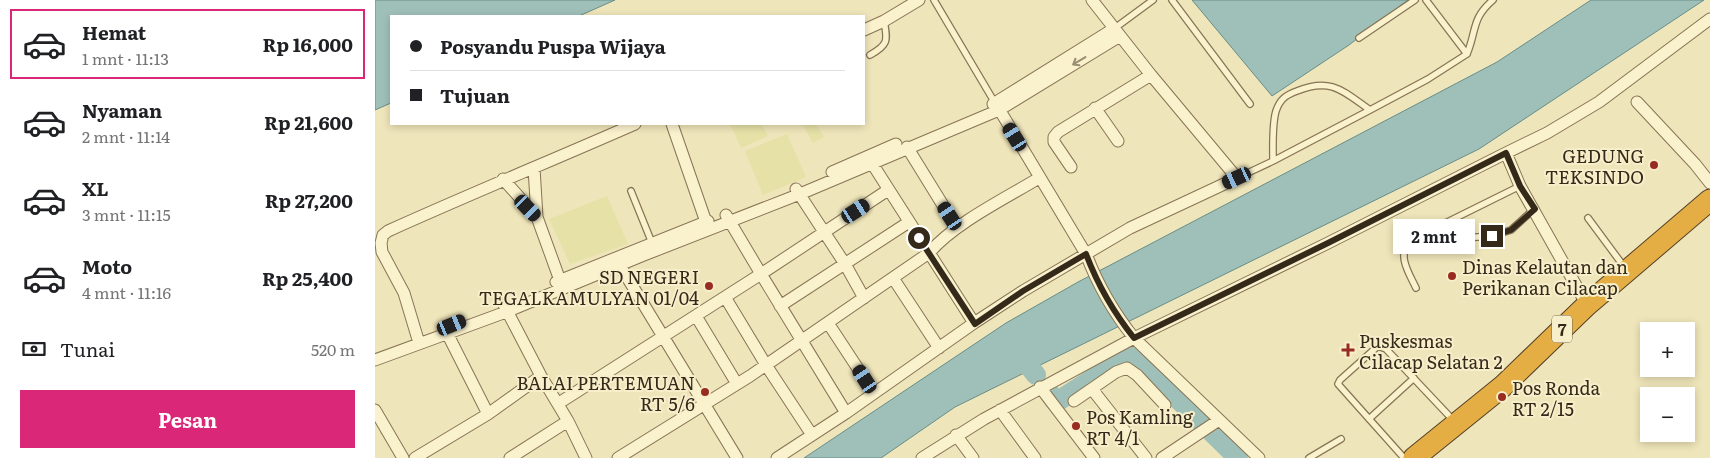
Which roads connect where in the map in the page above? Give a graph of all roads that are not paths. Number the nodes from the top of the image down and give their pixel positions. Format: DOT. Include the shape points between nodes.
graph roads {
  1 [pos="919,0"];
  2 [pos="934,0"];
  3 [pos="1092,0"];
  4 [pos="1153,0"];
  5 [pos="1172,0"];
  6 [pos="1415,0"];
  7 [pos="1426,0"];
  8 [pos="1493,0"];
  9 [pos="1710,19"];
  10 [pos="884,21"];
  11 [pos="865,30"];
  12 [pos="1118,32"];
  13 [pos="1359,38"];
  14 [pos="1467,54"];
  15 [pos="870,55"];
  16 [pos="1151,75"];
  17 [pos="1637,102"];
  18 [pos="1250,104"];
  19 [pos="997,106"];
  20 [pos="1095,108"];
  21 [pos="1370,110"];
  22 [pos="633,125"];
  23 [pos="672,125"];
  24 [pos="927,136"];
  25 [pos="1118,141"];
  26 [pos="907,147"];
  27 [pos="1506,153"];
  28 [pos="870,160"];
  29 [pos="1273,161"];
  30 [pos="1071,167"];
  31 [pos="534,168"];
  32 [pos="1039,178"];
  33 [pos="1237,178"];
  34 [pos="503,180"];
  35 [pos="1710,183"];
  36 [pos="1520,186"];
  37 [pos="631,190"];
  38 [pos="888,190"];
  39 [pos="798,191"];
  40 [pos="1710,200"];
  41 [pos="1535,209"];
  42 [pos="537,217"];
  43 [pos="727,218"];
  44 [pos="1588,218"];
  45 [pos="706,222"];
  46 [pos="909,222"];
  47 [pos="957,228"];
  48 [pos="1439,228"];
  49 [pos="824,232"];
  50 [pos="652,242"];
  51 [pos="929,253"];
  52 [pos="1086,254"];
  53 [pos="618,262"];
  54 [pos="845,264"];
  55 [pos="1627,271"];
  56 [pos="761,274"];
  57 [pos="893,278"];
  58 [pos="561,284"];
  59 [pos="1415,288"];
  60 [pos="725,297"];
  61 [pos="864,298"];
  62 [pos="1587,305"];
  63 [pos="780,306"];
  64 [pos="505,308"];
  65 [pos="696,316"];
  66 [pos="828,323"];
  67 [pos="975,324"];
  68 [pos="447,333"];
  69 [pos="664,337"];
  70 [pos="1134,338"];
  71 [pos="418,340"];
  72 [pos="801,340"];
  73 [pos="939,348"];
  74 [pos="375,353"];
  75 [pos="375,360"];
  76 [pos="766,365"];
  77 [pos="541,376"];
  78 [pos="1413,378"];
  79 [pos="737,384"];
  80 [pos="1040,387"];
  81 [pos="1092,389"];
  82 [pos="874,393"];
  83 [pos="1074,400"];
  84 [pos="559,403"];
  85 [pos="705,404"];
  86 [pos="1165,405"];
  87 [pos="375,410"];
  88 [pos="1000,410"];
  89 [pos="846,413"];
  90 [pos="488,414"];
  91 [pos="1369,419"];
  92 [pos="568,421"];
  93 [pos="1216,422"];
  94 [pos="1456,423"];
  95 [pos="812,435"];
  96 [pos="956,435"];
  97 [pos="1341,439"];
  98 [pos="1175,454"];
  99 [pos="403,458"];
  100 [pos="415,458"];
  101 [pos="510,458"];
  102 [pos="585,458"];
  103 [pos="618,458"];
  104 [pos="737,458"];
  105 [pos="777,458"];
  106 [pos="922,458"];
  107 [pos="973,458"];
  108 [pos="1035,458"];
  109 [pos="1094,458"];
  110 [pos="1146,458"];
  111 [pos="1162,458"];
  112 [pos="1259,458"];
  113 [pos="1309,458"];
  114 [pos="1404,458"];
  115 [pos="1414,458"];
  1 -- 10 [label="street"];
  2 -- 19 [label="lane"];
  3 -- 12 [label="street"];
  4 -- 12 [label="lane"];
  5 -- 18 [label="lane"];
  6 -- 13 [label="lane"];
  7 -- 14 [label="lane"];
  8 -- 14 [label="lane" via="1477,20"];
  9 -- 27 [label="street" via="1599,102"];
  10 -- 11 [label="street"];
  10 -- 15 [label="lane" via="886,43"];
  12 -- 16 [label="street"];
  12 -- 19 [label="street"];
  14 -- 21 [label="lane"];
  16 -- 20 [label="street"];
  16 -- 33 [label="street"];
  17 -- 35 [label="street"];
  19 -- 24 [label="street"];
  19 -- 32 [label="street"];
  20 -- 25 [label="street"];
  20 -- 30 [label="street" via="1054,137"];
  21 -- 29 [label="lane"];
  21 -- 29 [label="lane" via="1345,92 1321,84 1285,96 1275,112"];
  22 -- 31 [label="street"];
  23 -- 45 [label="street"];
  24 -- 26 [label="street"];
  24 -- 28 [label="street"];
  26 -- 28 [label="street"];
  26 -- 47 [label="street"];
  27 -- 36 [label="street"];
  27 -- 70 [label="street"];
  28 -- 38 [label="street"];
  28 -- 39 [label="street"];
  29 -- 33 [label="lane"];
  31 -- 34 [label="street"];
  31 -- 42 [label="street"];
  32 -- 47 [label="street"];
  32 -- 52 [label="street"];
  33 -- 52 [label="street" via="1130,228"];
  34 -- 42 [label="street"];
  34 -- 71 [label="street" via="383,236 382,252 404,293"];
  36 -- 41 [label="street"];
  36 -- 48 [label="lane"];
  37 -- 50 [label="lane"];
  38 -- 46 [label="street"];
  38 -- 49 [label="street"];
  39 -- 43 [label="street"];
  39 -- 49 [label="street"];
  40 -- 55 [label="highway, 7"];
  41 -- 48 [label="lane" via="1511,230 1492,236 1463,238"];
  41 -- 62 [label="street"];
  42 -- 58 [label="street"];
  43 -- 45 [label="street"];
  43 -- 53 [label="street"];
  43 -- 56 [label="street"];
  44 -- 55 [label="lane"];
  45 -- 50 [label="street"];
  46 -- 51 [label="street"];
  46 -- 54 [label="street"];
  47 -- 51 [label="street"];
  48 -- 59 [label="lane" via="1404,247 1403,257"];
  49 -- 54 [label="street"];
  49 -- 56 [label="street"];
  50 -- 53 [label="street"];
  51 -- 57 [label="street"];
  51 -- 67 [label="street"];
  52 -- 67 [label="street"];
  52 -- 70 [label="street" via="1091,269"];
  53 -- 58 [label="street"];
  53 -- 69 [label="street"];
  54 -- 61 [label="street"];
  54 -- 63 [label="street"];
  55 -- 62 [label="highway, 7"];
  56 -- 60 [label="street"];
  56 -- 63 [label="street"];
  57 -- 61 [label="street"];
  57 -- 73 [label="street"];
  58 -- 64 [label="street"];
  60 -- 65 [label="street"];
  60 -- 76 [label="street"];
  61 -- 66 [label="street"];
  62 -- 94 [label="highway, 7" via="1503,386"];
  63 -- 72 [label="street"];
  64 -- 68 [label="street"];
  64 -- 71 [label="street"];
  64 -- 77 [label="street"];
  65 -- 69 [label="street"];
  65 -- 79 [label="street"];
  66 -- 72 [label="street"];
  66 -- 82 [label="street"];
  67 -- 73 [label="street"];
  68 -- 71 [label="street"];
  68 -- 90 [label="street"];
  69 -- 84 [label="street"];
  69 -- 85 [label="street"];
  70 -- 80 [label="street"];
  70 -- 93 [label="street"];
  71 -- 74 [label="street"];
  71 -- 75 [label="street"];
  72 -- 76 [label="street"];
  72 -- 89 [label="street"];
  73 -- 82 [label="street"];
  76 -- 79 [label="street"];
  76 -- 95 [label="street"];
  77 -- 84 [label="street"];
  77 -- 90 [label="street"];
  78 -- 91 [label="lane"];
  78 -- 91 [label="lane" via="1386,349 1378,346 1346,374 1339,381 1339,386"];
  78 -- 94 [label="lane"];
  79 -- 85 [label="street"];
  80 -- 88 [label="street"];
  80 -- 109 [label="street"];
  81 -- 83 [label="street"];
  81 -- 86 [label="street" via="1127,368"];
  81 -- 110 [label="street"];
  82 -- 89 [label="street"];
  84 -- 92 [label="street"];
  85 -- 103 [label="street"];
  85 -- 104 [label="street"];
  87 -- 99 [label="street"];
  88 -- 96 [label="street"];
  88 -- 108 [label="street"];
  89 -- 95 [label="street"];
  90 -- 100 [label="street"];
  91 -- 114 [label="lane"];
  92 -- 101 [label="street"];
  92 -- 102 [label="street"];
  93 -- 98 [label="street"];
  93 -- 112 [label="street"];
  94 -- 115 [label="highway, 7"];
  95 -- 105 [label="street"];
  96 -- 106 [label="street"];
  96 -- 107 [label="street"];
  97 -- 113 [label="lane"];
  98 -- 111 [label="street"];
}
